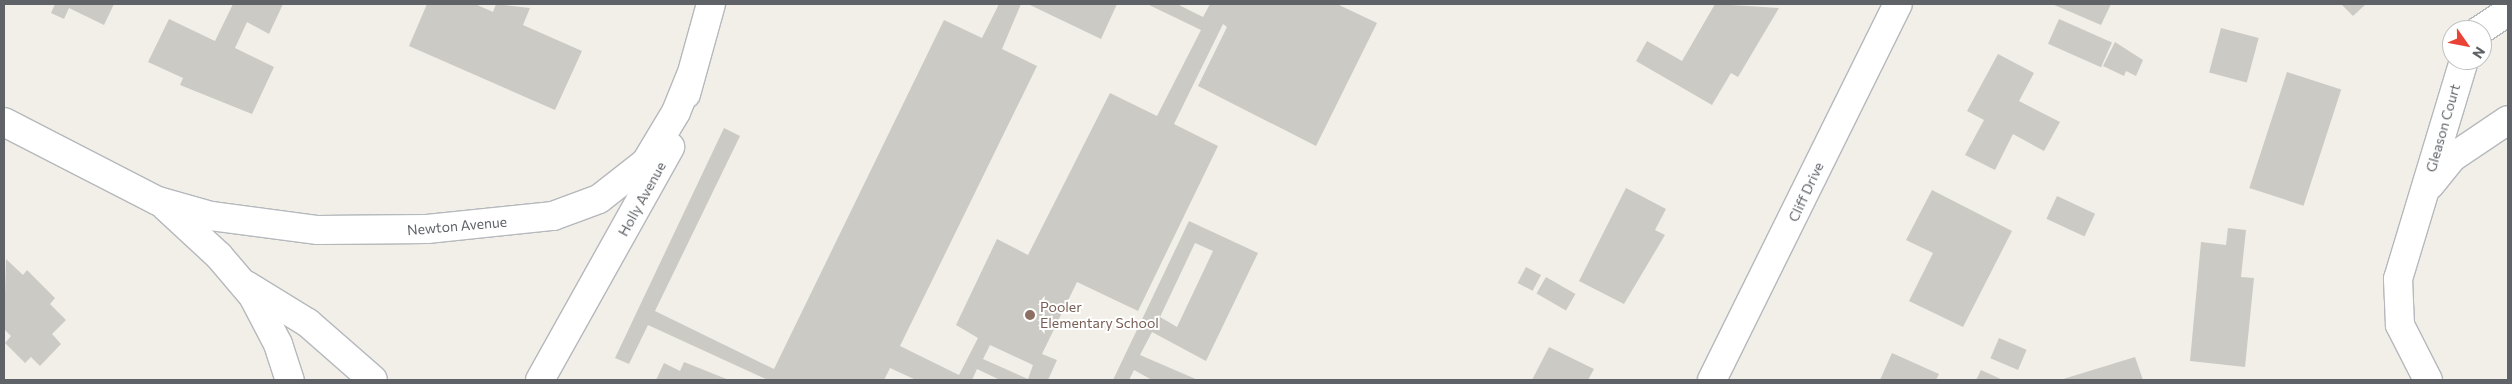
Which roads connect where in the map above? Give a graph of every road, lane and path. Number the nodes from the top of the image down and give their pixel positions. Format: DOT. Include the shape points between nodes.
graph roads {
  1 [pos="710,4"];
  2 [pos="1898,4"];
  3 [pos="2508,12"];
  4 [pos="2492,22"];
  5 [pos="2461,70"];
  6 [pos="690,77"];
  7 [pos="2508,120"];
  8 [pos="4,122"];
  9 [pos="2422,197"];
  10 [pos="158,200"];
  11 [pos="243,283"];
  12 [pos="290,380"];
  13 [pos="373,380"];
  14 [pos="540,380"];
  15 [pos="1712,380"];
  16 [pos="2428,380"];
  1 -- 6 [label="street, Holly Avenue"];
  2 -- 15 [label="street, Cliff Drive"];
  3 -- 4 [label="street"];
  5 -- 9 [label="street, Gleason Court"];
  6 -- 10 [label="street, Newton Avenue" via="676,112 646,162 606,195 553,216 427,229 354,231 239,222"];
  6 -- 14 [label="street, Holly Avenue" via="679,125 654,180"];
  7 -- 9 [label="street, Gleason Court" via="2453,157"];
  8 -- 10 [label="street, Newton Avenue"];
  9 -- 16 [label="street, Gleason Court" via="2401,263 2398,302 2404,338"];
  10 -- 11 [label="street, Newton Avenue"];
  11 -- 12 [label="street, Newton Avenue" via="270,328"];
  11 -- 13 [label="street, Newton Avenue" via="308,323"];
}
